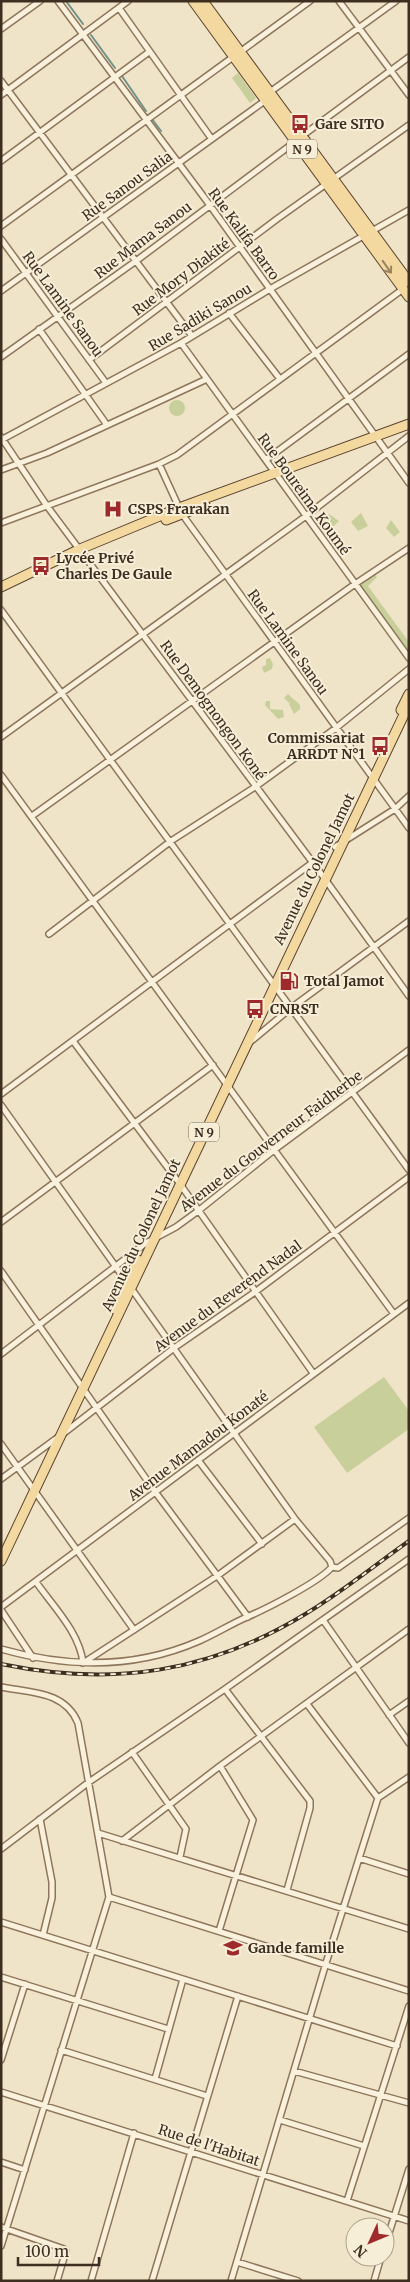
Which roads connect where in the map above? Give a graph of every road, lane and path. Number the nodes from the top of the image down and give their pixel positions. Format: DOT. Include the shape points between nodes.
graph roads {
  1 [pos="40,1"];
  2 [pos="58,1"];
  3 [pos="128,1"];
  4 [pos="193,1"];
  5 [pos="203,1"];
  6 [pos="310,1"];
  7 [pos="339,1"];
  8 [pos="396,1"];
  9 [pos="119,8"];
  10 [pos="1,29"];
  11 [pos="359,29"];
  12 [pos="83,35"];
  13 [pos="149,52"];
  14 [pos="238,54"];
  15 [pos="409,57"];
  16 [pos="390,71"];
  17 [pos="114,77"];
  18 [pos="1,80"];
  19 [pos="8,90"];
  20 [pos="1,94"];
  21 [pos="268,96"];
  22 [pos="409,96"];
  23 [pos="181,97"];
  24 [pos="146,122"];
  25 [pos="409,125"];
  26 [pos="40,131"];
  27 [pos="211,138"];
  28 [pos="299,138"];
  29 [pos="1,161"];
  30 [pos="178,163"];
  31 [pos="71,175"];
  32 [pos="331,181"];
  33 [pos="210,204"];
  34 [pos="409,210"];
  35 [pos="103,217"];
  36 [pos="1,226"];
  37 [pos="368,233"];
  38 [pos="1,239"];
  39 [pos="240,247"];
  40 [pos="136,261"];
  41 [pos="27,272"];
  42 [pos="407,285"];
  43 [pos="270,289"];
  44 [pos="1,291"];
  45 [pos="409,297"];
  46 [pos="167,302"];
  47 [pos="229,313"];
  48 [pos="58,316"];
  49 [pos="38,329"];
  50 [pos="192,336"];
  51 [pos="181,343"];
  52 [pos="316,352"];
  53 [pos="409,354"];
  54 [pos="1,357"];
  55 [pos="89,360"];
  56 [pos="207,379"];
  57 [pos="280,379"];
  58 [pos="106,384"];
  59 [pos="85,395"];
  60 [pos="350,399"];
  61 [pos="233,415"];
  62 [pos="409,424"];
  63 [pos="107,426"];
  64 [pos="409,430"];
  65 [pos="409,436"];
  66 [pos="2,439"];
  67 [pos="379,439"];
  68 [pos="388,453"];
  69 [pos="266,459"];
  70 [pos="19,463"];
  71 [pos="159,464"];
  72 [pos="1,470"];
  73 [pos="277,475"];
  74 [pos="409,482"];
  75 [pos="47,506"];
  76 [pos="180,511"];
  77 [pos="306,516"];
  78 [pos="1,523"];
  79 [pos="409,548"];
  80 [pos="82,551"];
  81 [pos="225,574"];
  82 [pos="356,584"];
  83 [pos="1,588"];
  84 [pos="1,593"];
  85 [pos="1,610"];
  86 [pos="144,634"];
  87 [pos="275,642"];
  88 [pos="409,658"];
  89 [pos="409,669"];
  90 [pos="62,692"];
  91 [pos="409,694"];
  92 [pos="192,700"];
  93 [pos="409,704"];
  94 [pos="336,728"];
  95 [pos="1,737"];
  96 [pos="111,759"];
  97 [pos="1,775"];
  98 [pos="372,775"];
  99 [pos="255,787"];
  100 [pos="409,796"];
  101 [pos="395,809"];
  102 [pos="32,816"];
  103 [pos="409,828"];
  104 [pos="171,841"];
  105 [pos="344,841"];
  106 [pos="335,847"];
  107 [pos="312,863"];
  108 [pos="323,877"];
  109 [pos="94,902"];
  110 [pos="409,921"];
  111 [pos="230,924"];
  112 [pos="49,934"];
  113 [pos="374,947"];
  114 [pos="152,982"];
  115 [pos="273,983"];
  116 [pos="409,996"];
  117 [pos="291,1008"];
  118 [pos="73,1041"];
  119 [pos="244,1048"];
  120 [pos="409,1050"];
  121 [pos="213,1066"];
  122 [pos="225,1082"];
  123 [pos="352,1092"];
  124 [pos="1,1094"];
  125 [pos="1,1105"];
  126 [pos="134,1123"];
  127 [pos="274,1150"];
  128 [pos="409,1170"];
  129 [pos="409,1177"];
  130 [pos="56,1181"];
  131 [pos="178,1182"];
  132 [pos="198,1211"];
  133 [pos="1,1222"];
  134 [pos="334,1232"];
  135 [pos="150,1242"];
  136 [pos="116,1266"];
  137 [pos="1,1271"];
  138 [pos="129,1284"];
  139 [pos="255,1292"];
  140 [pos="409,1303"];
  141 [pos="394,1314"];
  142 [pos="39,1325"];
  143 [pos="174,1348"];
  144 [pos="1,1354"];
  145 [pos="313,1373"];
  146 [pos="82,1385"];
  147 [pos="98,1408"];
  148 [pos="234,1433"];
  149 [pos="62,1435"];
  150 [pos="53,1441"];
  151 [pos="1,1444"];
  152 [pos="198,1460"];
  153 [pos="18,1467"];
  154 [pos="1,1479"];
  155 [pos="33,1488"];
  156 [pos="156,1493"];
  157 [pos="409,1518"];
  158 [pos="295,1519"];
  159 [pos="262,1544"];
  160 [pos="1,1550"];
  161 [pos="78,1551"];
  162 [pos="409,1559"];
  163 [pos="1,1561"];
  164 [pos="332,1567"];
  165 [pos="217,1576"];
  166 [pos="36,1582"];
  167 [pos="1,1608"];
  168 [pos="248,1617"];
  169 [pos="323,1620"];
  170 [pos="409,1629"];
  171 [pos="134,1630"];
  172 [pos="1,1649"];
  173 [pos="34,1658"];
  174 [pos="83,1663"];
  175 [pos="355,1667"];
  176 [pos="1,1687"];
  177 [pos="225,1689"];
  178 [pos="409,1701"];
  179 [pos="307,1704"];
  180 [pos="389,1715"];
  181 [pos="261,1736"];
  182 [pos="409,1743"];
  183 [pos="132,1752"];
  184 [pos="220,1766"];
  185 [pos="409,1777"];
  186 [pos="89,1782"];
  187 [pos="378,1798"];
  188 [pos="168,1804"];
  189 [pos="40,1819"];
  190 [pos="98,1833"];
  191 [pos="122,1841"];
  192 [pos="1,1849"];
  193 [pos="180,1857"];
  194 [pos="359,1858"];
  195 [pos="409,1874"];
  196 [pos="237,1876"];
  197 [pos="287,1890"];
  198 [pos="109,1897"];
  199 [pos="344,1910"];
  200 [pos="1,1922"];
  201 [pos="409,1929"];
  202 [pos="219,1931"];
  203 [pos="43,1935"];
  204 [pos="92,1950"];
  205 [pos="326,1963"];
  206 [pos="1,1977"];
  207 [pos="183,1979"];
  208 [pos="25,1984"];
  209 [pos="409,1991"];
  210 [pos="238,1996"];
  211 [pos="77,2001"];
  212 [pos="409,2006"];
  213 [pos="310,2019"];
  214 [pos="168,2029"];
  215 [pos="396,2046"];
  216 [pos="61,2050"];
  217 [pos="1,2060"];
  218 [pos="294,2071"];
  219 [pos="155,2079"];
  220 [pos="1,2092"];
  221 [pos="381,2095"];
  222 [pos="207,2096"];
  223 [pos="409,2103"];
  224 [pos="44,2104"];
  225 [pos="280,2120"];
  226 [pos="134,2133"];
  227 [pos="364,2146"];
  228 [pos="191,2151"];
  229 [pos="1,2162"];
  230 [pos="409,2169"];
  231 [pos="25,2170"];
  232 [pos="263,2174"];
  233 [pos="347,2201"];
  234 [pos="395,2216"];
  235 [pos="409,2220"];
  236 [pos="4,2228"];
  237 [pos="1,2246"];
  238 [pos="237,2262"];
  239 [pos="378,2267"];
  240 [pos="57,2281"];
  241 [pos="91,2281"];
  242 [pos="152,2281"];
  243 [pos="231,2281"];
  244 [pos="298,2281"];
  245 [pos="374,2281"];
  1 -- 10 [label="street"];
  2 -- 12 [label="street, Rue Kalifa Barro"];
  3 -- 9 [label="street"];
  4 -- 14 [label="main road, N 9"];
  5 -- 14 [label="main road, N 9"];
  6 -- 14 [label="street"];
  7 -- 11 [label="street"];
  8 -- 11 [label="street, Rue Sanou Salia"];
  9 -- 12 [label="street"];
  9 -- 13 [label="street"];
  11 -- 16 [label="street"];
  11 -- 21 [label="street, Rue Sanou Salia"];
  12 -- 17 [label="street, Rue Kalifa Barro"];
  12 -- 19 [label="street"];
  13 -- 17 [label="street"];
  13 -- 23 [label="street"];
  14 -- 21 [label="main road, N 9"];
  14 -- 23 [label="street"];
  15 -- 16 [label="street, Rue Mama Sanou"];
  16 -- 22 [label="street"];
  16 -- 28 [label="street, Rue Mama Sanou"];
  17 -- 24 [label="street, Rue Kalifa Barro"];
  17 -- 26 [label="street"];
  18 -- 19 [label="street"];
  19 -- 20 [label="street"];
  19 -- 26 [label="street"];
  21 -- 27 [label="street, Rue Sanou Salia"];
  21 -- 28 [label="main road, N 9"];
  23 -- 24 [label="street"];
  23 -- 27 [label="street"];
  24 -- 30 [label="street, Rue Kalifa Barro"];
  24 -- 31 [label="street"];
  25 -- 32 [label="street, Rue Mory Diakité"];
  26 -- 29 [label="street"];
  26 -- 31 [label="street"];
  27 -- 30 [label="street, Rue Sanou Salia"];
  28 -- 32 [label="main road, N 9"];
  28 -- 33 [label="street, Rue Mama Sanou"];
  30 -- 33 [label="street, Rue Kalifa Barro"];
  30 -- 35 [label="street, Rue Sanou Salia"];
  31 -- 35 [label="street"];
  31 -- 36 [label="street"];
  32 -- 37 [label="main road, N 9"];
  32 -- 39 [label="street, Rue Mory Diakité"];
  33 -- 39 [label="street, Rue Kalifa Barro"];
  33 -- 40 [label="street, Rue Mama Sanou"];
  34 -- 37 [label="street, Rue Sadiki Sanou"];
  35 -- 40 [label="street"];
  35 -- 41 [label="street, Rue Sanou Salia"];
  37 -- 42 [label="main road, N 9"];
  37 -- 43 [label="street, Rue Sadiki Sanou"];
  38 -- 41 [label="street, Rue Lamine Sanou"];
  39 -- 43 [label="street, Rue Kalifa Barro"];
  39 -- 46 [label="street, Rue Mory Diakité"];
  40 -- 46 [label="street"];
  40 -- 48 [label="street, Rue Mama Sanou"];
  41 -- 44 [label="street, Rue Sanou Salia"];
  41 -- 48 [label="street, Rue Lamine Sanou"];
  42 -- 45 [label="main road, N 9"];
  42 -- 52 [label="street"];
  43 -- 47 [label="street, Rue Sadiki Sanou"];
  43 -- 52 [label="street, Rue Kalifa Barro"];
  46 -- 50 [label="street"];
  46 -- 55 [label="street, Rue Mory Diakité"];
  47 -- 50 [label="street, Rue Sadiki Sanou"];
  47 -- 57 [label="street"];
  48 -- 49 [label="street, Rue Mama Sanou"];
  48 -- 55 [label="street, Rue Lamine Sanou"];
  49 -- 54 [label="street, Rue Mama Sanou"];
  49 -- 59 [label="street"];
  50 -- 51 [label="street, Rue Sadiki Sanou"];
  51 -- 56 [label="street, Rue Boureima Koumé"];
  51 -- 58 [label="street, Rue Sadiki Sanou"];
  52 -- 57 [label="street"];
  52 -- 60 [label="street, Rue Kalifa Barro"];
  53 -- 60 [label="street"];
  55 -- 58 [label="street, Rue Lamine Sanou"];
  56 -- 61 [label="street, Rue Boureima Koumé"];
  56 -- 63 [label="street"];
  57 -- 61 [label="street"];
  58 -- 59 [label="street, Rue Sadiki Sanou"];
  59 -- 63 [label="street"];
  59 -- 66 [label="street, Rue Sadiki Sanou"];
  60 -- 67 [label="street, Rue Kalifa Barro"];
  60 -- 69 [label="street"];
  61 -- 69 [label="street, Rue Boureima Koumé"];
  61 -- 71 [label="street"];
  62 -- 67 [label="main road"];
  63 -- 70 [label="street" via="47,454"];
  64 -- 67 [label="main road"];
  65 -- 68 [label="street"];
  66 -- 70 [label="street, Rue Demognongon Koné"];
  67 -- 68 [label="street, Rue Kalifa Barro"];
  67 -- 73 [label="main road"];
  68 -- 74 [label="street, Rue Kalifa Barro"];
  68 -- 77 [label="street"];
  69 -- 73 [label="street, Rue Boureima Koumé"];
  70 -- 72 [label="street"];
  70 -- 75 [label="street, Rue Demognongon Koné"];
  71 -- 75 [label="street"];
  71 -- 76 [label="street, Rue Lamine Sanou"];
  73 -- 76 [label="main road"];
  73 -- 77 [label="street, Rue Boureima Koumé"];
  75 -- 78 [label="street"];
  75 -- 80 [label="street, Rue Demognongon Koné"];
  76 -- 80 [label="main road"];
  76 -- 81 [label="street, Rue Lamine Sanou"];
  77 -- 81 [label="street"];
  77 -- 82 [label="street, Rue Boureima Koumé"];
  79 -- 82 [label="street"];
  80 -- 83 [label="main road"];
  80 -- 84 [label="main road"];
  80 -- 86 [label="street, Rue Demognongon Koné"];
  81 -- 86 [label="street"];
  81 -- 87 [label="street, Rue Lamine Sanou"];
  82 -- 87 [label="street"];
  82 -- 88 [label="street, Rue Boureima Koumé"];
  85 -- 90 [label="street"];
  86 -- 90 [label="street"];
  86 -- 92 [label="street, Rue Demognongon Koné"];
  87 -- 92 [label="street"];
  87 -- 94 [label="street, Rue Lamine Sanou"];
  89 -- 94 [label="street"];
  90 -- 95 [label="street"];
  90 -- 96 [label="street"];
  91 -- 98 [label="main road, Avenue du Colonel Jamot / N 9"];
  92 -- 96 [label="street"];
  92 -- 99 [label="street, Rue Demognongon Koné"];
  93 -- 98 [label="main road, Avenue du Colonel Jamot / N 9"];
  94 -- 98 [label="street, Rue Lamine Sanou"];
  94 -- 99 [label="street"];
  96 -- 102 [label="street"];
  96 -- 104 [label="street"];
  97 -- 102 [label="street"];
  98 -- 101 [label="street, Rue Lamine Sanou"];
  98 -- 105 [label="main road, Avenue du Colonel Jamot / N 9"];
  98 -- 106 [label="main road, Avenue du Colonel Jamot / N 9"];
  99 -- 104 [label="street"];
  99 -- 107 [label="street, Rue Demognongon Koné"];
  100 -- 101 [label="street"];
  101 -- 103 [label="street, Rue Lamine Sanou"];
  101 -- 105 [label="street"];
  102 -- 109 [label="street"];
  104 -- 109 [label="street"];
  104 -- 111 [label="street"];
  105 -- 106 [label="street"];
  105 -- 108 [label="main road, Avenue du Colonel Jamot / N 9"];
  106 -- 108 [label="main road, Avenue du Colonel Jamot / N 9"];
  107 -- 108 [label="street, Rue Demognongon Koné"];
  107 -- 111 [label="street"];
  108 -- 113 [label="street, Rue Demognongon Koné"];
  108 -- 115 [label="main road, Avenue du Colonel Jamot / N 9"];
  109 -- 112 [label="street"];
  109 -- 114 [label="street"];
  110 -- 113 [label="street"];
  111 -- 114 [label="street"];
  111 -- 115 [label="street"];
  113 -- 116 [label="street, Rue Demognongon Koné"];
  113 -- 117 [label="street"];
  114 -- 118 [label="street"];
  114 -- 121 [label="street"];
  115 -- 117 [label="street"];
  115 -- 119 [label="main road, Avenue du Colonel Jamot / N 9"];
  115 -- 122 [label="main road, Avenue du Colonel Jamot / N 9"];
  117 -- 119 [label="street"];
  117 -- 123 [label="street"];
  118 -- 124 [label="street"];
  118 -- 126 [label="street"];
  119 -- 122 [label="main road, Avenue du Colonel Jamot / N 9"];
  120 -- 123 [label="street, Avenue du Gouverneur Faidherbe"];
  121 -- 122 [label="street"];
  121 -- 126 [label="street"];
  122 -- 127 [label="street"];
  122 -- 131 [label="main road, Avenue du Colonel Jamot / N 9"];
  123 -- 127 [label="street, Avenue du Gouverneur Faidherbe"];
  123 -- 128 [label="street"];
  125 -- 130 [label="street"];
  126 -- 130 [label="street"];
  126 -- 131 [label="street"];
  127 -- 132 [label="street, Avenue du Gouverneur Faidherbe"];
  127 -- 134 [label="street"];
  129 -- 134 [label="street, Avenue du Reverend Nadal"];
  130 -- 133 [label="street"];
  130 -- 136 [label="street"];
  131 -- 132 [label="street"];
  131 -- 135 [label="main road, Avenue du Colonel Jamot / N 9"];
  132 -- 135 [label="street, Avenue du Gouverneur Faidherbe"];
  132 -- 139 [label="street"];
  134 -- 139 [label="street, Avenue du Reverend Nadal"];
  134 -- 141 [label="street"];
  135 -- 136 [label="street, Avenue du Gouverneur Faidherbe"];
  135 -- 138 [label="main road, Avenue du Colonel Jamot / N 9"];
  136 -- 138 [label="street"];
  136 -- 142 [label="street, Avenue du Gouverneur Faidherbe"];
  137 -- 142 [label="street"];
  138 -- 143 [label="street"];
  138 -- 146 [label="main road, Avenue du Colonel Jamot / N 9"];
  139 -- 143 [label="street, Avenue du Reverend Nadal"];
  139 -- 145 [label="street"];
  140 -- 141 [label="street, Avenue Mamadou Konaté"];
  141 -- 145 [label="street, Avenue Mamadou Konaté"];
  142 -- 144 [label="street, Avenue du Gouverneur Faidherbe"];
  142 -- 146 [label="street"];
  143 -- 147 [label="street, Avenue du Reverend Nadal"];
  143 -- 148 [label="street"];
  145 -- 148 [label="street, Avenue Mamadou Konaté"];
  146 -- 147 [label="street"];
  146 -- 149 [label="main road, Avenue du Colonel Jamot / N 9"];
  146 -- 150 [label="main road, Avenue du Colonel Jamot / N 9"];
  147 -- 149 [label="street, Avenue du Reverend Nadal"];
  147 -- 156 [label="street"];
  148 -- 152 [label="street, Avenue Mamadou Konaté"];
  148 -- 158 [label="street"];
  149 -- 150 [label="street, Avenue du Reverend Nadal"];
  149 -- 155 [label="main road, Avenue du Colonel Jamot / N 9"];
  150 -- 153 [label="street"];
  150 -- 155 [label="main road, Avenue du Colonel Jamot / N 9"];
  151 -- 153 [label="street"];
  152 -- 156 [label="street, Avenue Mamadou Konaté"];
  152 -- 159 [label="street"];
  153 -- 154 [label="street"];
  153 -- 155 [label="street"];
  155 -- 160 [label="main road, Avenue du Colonel Jamot / N 9"];
  155 -- 161 [label="street"];
  155 -- 163 [label="main road, Avenue du Colonel Jamot / N 9"];
  156 -- 161 [label="street, Avenue Mamadou Konaté"];
  156 -- 165 [label="street"];
  157 -- 164 [label="street" via="338,1568"];
  158 -- 159 [label="street"];
  158 -- 164 [label="street"];
  159 -- 165 [label="street"];
  161 -- 166 [label="street, Avenue Mamadou Konaté"];
  161 -- 171 [label="street"];
  162 -- 169 [label="street"];
  164 -- 168 [label="street" via="269,1608"];
  165 -- 168 [label="street"];
  165 -- 171 [label="street"];
  166 -- 167 [label="street, Avenue Mamadou Konaté"];
  166 -- 174 [label="street" via="82,1649"];
  167 -- 173 [label="street"];
  168 -- 174 [label="street" via="172,1651 128,1662"];
  169 -- 175 [label="street"];
  169 -- 177 [label="street"];
  170 -- 175 [label="street"];
  171 -- 174 [label="street"];
  172 -- 173 [label="street"];
  173 -- 174 [label="street"];
  175 -- 179 [label="street"];
  175 -- 180 [label="street"];
  176 -- 186 [label="street" via="56,1698 70,1708 78,1723"];
  177 -- 181 [label="street"];
  177 -- 183 [label="street"];
  178 -- 180 [label="street"];
  179 -- 181 [label="street"];
  179 -- 187 [label="street"];
  180 -- 182 [label="street"];
  181 -- 184 [label="street"];
  181 -- 197 [label="street" via="311,1804"];
  183 -- 186 [label="street"];
  183 -- 188 [label="street"];
  184 -- 188 [label="street"];
  184 -- 196 [label="street" via="254,1820"];
  185 -- 187 [label="street"];
  186 -- 189 [label="street"];
  186 -- 190 [label="street"];
  187 -- 194 [label="street"];
  188 -- 191 [label="street"];
  188 -- 193 [label="street" via="186,1832"];
  189 -- 192 [label="street"];
  189 -- 203 [label="street" via="52,1882 52,1898"];
  190 -- 191 [label="street"];
  190 -- 198 [label="street"];
  191 -- 193 [label="street"];
  193 -- 196 [label="street"];
  194 -- 195 [label="street"];
  194 -- 199 [label="street"];
  196 -- 197 [label="street"];
  196 -- 202 [label="street"];
  197 -- 199 [label="street"];
  198 -- 202 [label="street"];
  198 -- 204 [label="street"];
  199 -- 201 [label="street"];
  199 -- 205 [label="street"];
  200 -- 203 [label="street"];
  202 -- 205 [label="street"];
  203 -- 204 [label="street"];
  204 -- 207 [label="street"];
  204 -- 211 [label="street"];
  205 -- 209 [label="street"];
  205 -- 213 [label="street"];
  206 -- 208 [label="street"];
  207 -- 210 [label="street"];
  207 -- 214 [label="street"];
  208 -- 211 [label="street"];
  208 -- 217 [label="street"];
  210 -- 213 [label="street"];
  210 -- 222 [label="street"];
  211 -- 214 [label="street"];
  211 -- 216 [label="street"];
  212 -- 215 [label="street"];
  213 -- 215 [label="street"];
  213 -- 218 [label="street"];
  214 -- 219 [label="street"];
  215 -- 221 [label="street"];
  216 -- 219 [label="street"];
  216 -- 224 [label="street"];
  218 -- 221 [label="street"];
  218 -- 225 [label="street"];
  219 -- 222 [label="street"];
  220 -- 224 [label="street, Rue de l'Habitat"];
  221 -- 223 [label="street"];
  221 -- 227 [label="street"];
  222 -- 228 [label="street"];
  224 -- 226 [label="street, Rue de l'Habitat"];
  224 -- 231 [label="street"];
  225 -- 227 [label="street"];
  225 -- 232 [label="street"];
  226 -- 228 [label="street, Rue de l'Habitat"];
  226 -- 241 [label="street"];
  227 -- 233 [label="street"];
  228 -- 232 [label="street, Rue de l'Habitat"];
  228 -- 242 [label="street"];
  229 -- 231 [label="street"];
  230 -- 234 [label="street"];
  231 -- 236 [label="street"];
  232 -- 233 [label="street, Rue de l'Habitat"];
  232 -- 238 [label="street"];
  233 -- 234 [label="street, Rue de l'Habitat"];
  234 -- 235 [label="street, Rue de l'Habitat"];
  236 -- 237 [label="street"];
  236 -- 240 [label="street" via="64,2249"];
  238 -- 243 [label="street"];
  238 -- 244 [label="street"];
  239 -- 245 [label="street"];
}
